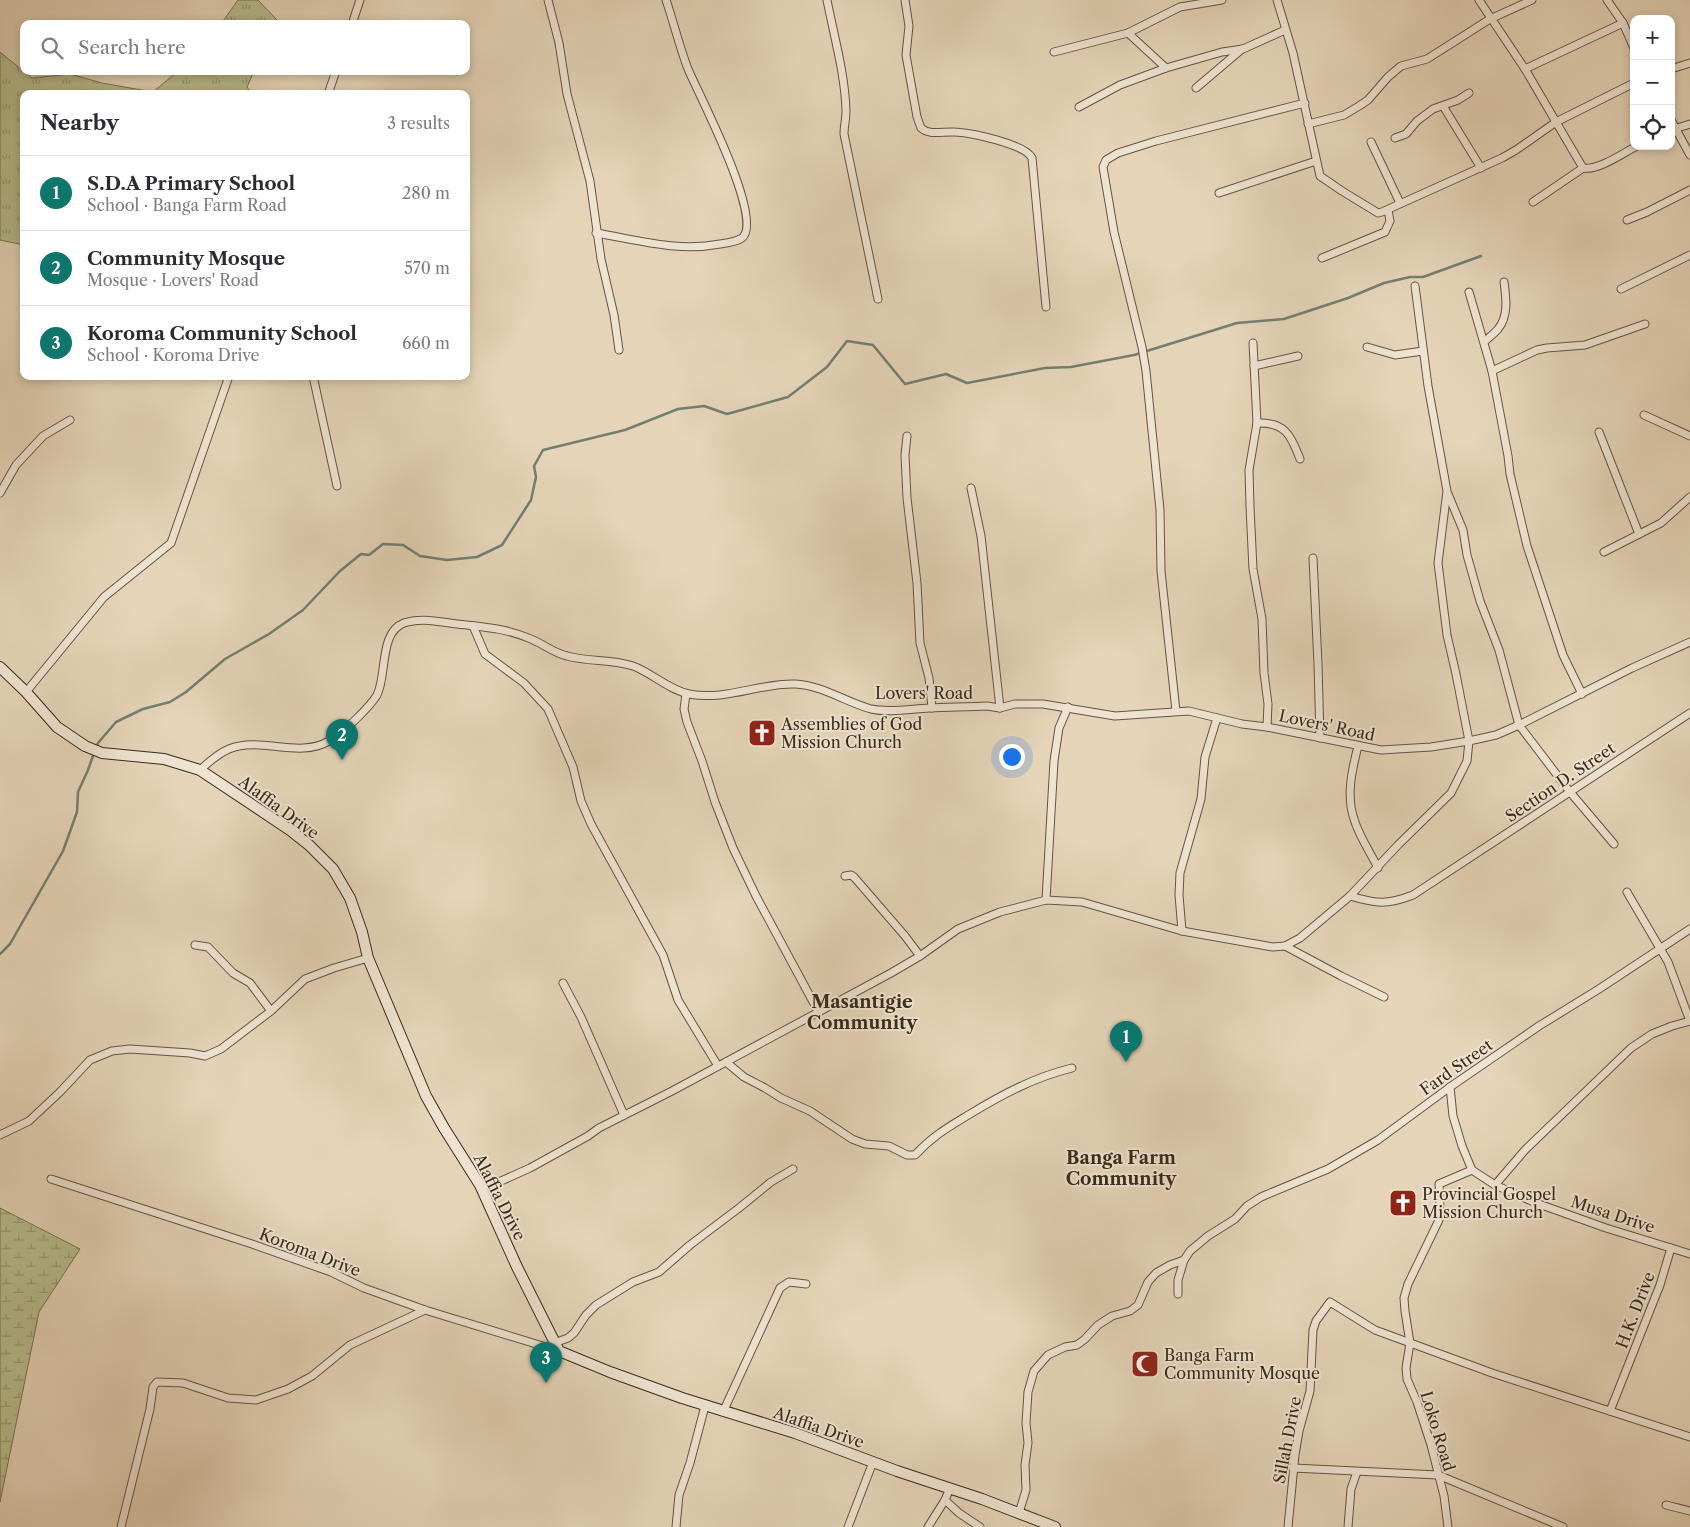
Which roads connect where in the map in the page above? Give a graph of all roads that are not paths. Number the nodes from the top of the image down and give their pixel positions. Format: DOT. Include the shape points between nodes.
graph roads {
  1 [pos="360,0"];
  2 [pos="548,0"];
  3 [pos="666,0"];
  4 [pos="826,0"];
  5 [pos="905,0"];
  6 [pos="1222,0"];
  7 [pos="1277,0"];
  8 [pos="1479,0"];
  9 [pos="1532,0"];
  10 [pos="1607,0"];
  11 [pos="1490,19"];
  12 [pos="353,20"];
  13 [pos="1622,23"];
  14 [pos="1285,30"];
  15 [pos="1128,33"];
  16 [pos="1630,40"];
  17 [pos="1243,48"];
  18 [pos="1054,52"];
  19 [pos="1690,63"];
  20 [pos="1166,68"];
  21 [pos="1675,68"];
  22 [pos="1525,69"];
  23 [pos="335,75"];
  24 [pos="1630,86"];
  25 [pos="1196,88"];
  26 [pos="329,90"];
  27 [pos="1469,93"];
  28 [pos="1305,103"];
  29 [pos="1080,106"];
  30 [pos="1443,106"];
  31 [pos="1556,122"];
  32 [pos="1308,124"];
  33 [pos="1690,124"];
  34 [pos="1675,129"];
  35 [pos="1675,131"];
  36 [pos="1395,138"];
  37 [pos="1371,142"];
  38 [pos="1630,150"];
  39 [pos="1690,155"];
  40 [pos="1316,161"];
  41 [pos="1481,168"];
  42 [pos="1583,168"];
  43 [pos="1690,190"];
  44 [pos="1219,193"];
  45 [pos="1532,202"];
  46 [pos="1400,203"];
  47 [pos="1388,210"];
  48 [pos="1627,220"];
  49 [pos="596,233"];
  50 [pos="1690,255"];
  51 [pos="1322,258"];
  52 [pos="1504,282"];
  53 [pos="1415,286"];
  54 [pos="1621,289"];
  55 [pos="1470,292"];
  56 [pos="878,299"];
  57 [pos="1046,306"];
  58 [pos="1645,324"];
  59 [pos="1484,342"];
  60 [pos="1253,343"];
  61 [pos="1367,347"];
  62 [pos="619,350"];
  63 [pos="1423,351"];
  64 [pos="1298,356"];
  65 [pos="1254,366"];
  66 [pos="1492,371"];
  67 [pos="228,380"];
  68 [pos="314,380"];
  69 [pos="1644,415"];
  70 [pos="70,420"];
  71 [pos="1257,423"];
  72 [pos="1599,432"];
  73 [pos="907,436"];
  74 [pos="1690,436"];
  75 [pos="1300,459"];
  76 [pos="337,486"];
  77 [pos="972,488"];
  78 [pos="1447,491"];
  79 [pos="0,493"];
  80 [pos="1690,497"];
  81 [pos="1640,534"];
  82 [pos="1604,552"];
  83 [pos="1313,558"];
  84 [pos="473,626"];
  85 [pos="1690,642"];
  86 [pos="0,667"];
  87 [pos="26,692"];
  88 [pos="686,694"];
  89 [pos="1582,694"];
  90 [pos="932,708"];
  91 [pos="1000,708"];
  92 [pos="1068,708"];
  93 [pos="1176,712"];
  94 [pos="1690,713"];
  95 [pos="1217,718"];
  96 [pos="1520,725"];
  97 [pos="1267,727"];
  98 [pos="1320,738"];
  99 [pos="1468,741"];
  100 [pos="1358,746"];
  101 [pos="200,770"];
  102 [pos="1570,792"];
  103 [pos="1614,844"];
  104 [pos="1378,868"];
  105 [pos="846,876"];
  106 [pos="1627,892"];
  107 [pos="1350,896"];
  108 [pos="1046,900"];
  109 [pos="1690,929"];
  110 [pos="1182,931"];
  111 [pos="194,944"];
  112 [pos="1285,946"];
  113 [pos="1661,948"];
  114 [pos="920,956"];
  115 [pos="368,958"];
  116 [pos="563,983"];
  117 [pos="1384,996"];
  118 [pos="271,1011"];
  119 [pos="818,1011"];
  120 [pos="1690,1021"];
  121 [pos="726,1062"];
  122 [pos="718,1066"];
  123 [pos="1072,1068"];
  124 [pos="1450,1087"];
  125 [pos="624,1115"];
  126 [pos="0,1135"];
  127 [pos="793,1169"];
  128 [pos="1472,1170"];
  129 [pos="51,1179"];
  130 [pos="480,1185"];
  131 [pos="1495,1185"];
  132 [pos="1671,1248"];
  133 [pos="1690,1254"];
  134 [pos="1184,1260"];
  135 [pos="806,1284"];
  136 [pos="1178,1294"];
  137 [pos="424,1310"];
  138 [pos="1410,1343"];
  139 [pos="557,1347"];
  140 [pos="705,1406"];
  141 [pos="1610,1411"];
  142 [pos="723,1412"];
  143 [pos="1690,1437"];
  144 [pos="873,1462"];
  145 [pos="1293,1468"];
  146 [pos="1357,1472"];
  147 [pos="1438,1475"];
  148 [pos="950,1488"];
  149 [pos="945,1500"];
  150 [pos="1666,1505"];
  151 [pos="1690,1511"];
  152 [pos="1018,1513"];
  153 [pos="121,1527"];
  154 [pos="676,1527"];
  155 [pos="848,1527"];
  156 [pos="928,1527"];
  157 [pos="980,1527"];
  158 [pos="1055,1527"];
  159 [pos="1288,1527"];
  160 [pos="1348,1527"];
  161 [pos="1448,1527"];
  162 [pos="1562,1527"];
  1 -- 12 [label="street"];
  2 -- 49 [label="street" via="567,94 590,181"];
  3 -- 49 [label="street" via="688,68 741,191 747,228 742,238 728,243 685,248"];
  4 -- 56 [label="street" via="841,72 844,134"];
  5 -- 57 [label="street" via="910,26 906,55 921,128 929,132 962,132 991,138 1031,155"];
  6 -- 15 [label="street" via="1180,7"];
  7 -- 14 [label="street"];
  8 -- 11 [label="street"];
  9 -- 11 [label="street"];
  10 -- 13 [label="street"];
  11 -- 22 [label="street"];
  11 -- 32 [label="street" via="1426,59 1401,66 1368,100 1344,115"];
  13 -- 16 [label="street"];
  13 -- 22 [label="street"];
  14 -- 17 [label="street"];
  14 -- 28 [label="street"];
  15 -- 18 [label="street"];
  15 -- 20 [label="street"];
  17 -- 20 [label="street"];
  17 -- 25 [label="street"];
  19 -- 21 [label="street"];
  20 -- 29 [label="street" via="1120,85"];
  22 -- 31 [label="street"];
  23 -- 26 [label="street"];
  24 -- 31 [label="street"];
  27 -- 30 [label="street"];
  28 -- 32 [label="street"];
  28 -- 93 [label="street" via="1156,140 1118,153 1106,160 1103,166 1114,232 1146,371 1160,510 1161,571"];
  30 -- 36 [label="street" via="1432,109 1406,134"];
  30 -- 41 [label="street"];
  31 -- 41 [label="street" via="1516,150"];
  31 -- 42 [label="street"];
  32 -- 40 [label="street"];
  33 -- 34 [label="street"];
  35 -- 39 [label="street"];
  37 -- 46 [label="street"];
  38 -- 42 [label="street" via="1589,170"];
  40 -- 44 [label="street"];
  40 -- 47 [label="street" via="1320,176 1335,187 1378,213"];
  41 -- 46 [label="street"];
  42 -- 45 [label="street"];
  43 -- 48 [label="street"];
  46 -- 47 [label="street"];
  47 -- 51 [label="street" via="1390,221 1385,232"];
  49 -- 62 [label="street"];
  50 -- 54 [label="street"];
  52 -- 59 [label="street" via="1506,307 1503,319 1500,327"];
  53 -- 63 [label="street"];
  55 -- 59 [label="street"];
  58 -- 66 [label="street" via="1585,345 1537,350"];
  59 -- 66 [label="street"];
  60 -- 65 [label="street"];
  61 -- 63 [label="street" via="1395,355"];
  63 -- 78 [label="street"];
  64 -- 65 [label="street"];
  65 -- 71 [label="street"];
  66 -- 89 [label="street" via="1510,474 1527,546 1563,655"];
  67 -- 87 [label="street" via="171,542 104,597"];
  68 -- 76 [label="street"];
  69 -- 74 [label="street"];
  70 -- 79 [label="street" via="43,436 16,465"];
  71 -- 75 [label="street" via="1275,424 1292,437"];
  71 -- 97 [label="street" via="1250,470 1250,507 1253,569 1262,619"];
  72 -- 81 [label="street"];
  73 -- 90 [label="street" via="907,498 920,642"];
  77 -- 91 [label="street" via="981,536"];
  78 -- 96 [label="street" via="1463,530 1480,601 1499,650"];
  78 -- 99 [label="street" via="1438,563 1447,635"];
  80 -- 81 [label="street" via="1661,523"];
  81 -- 82 [label="street"];
  83 -- 98 [label="street"];
  84 -- 88 [label="street, Lovers' Road" via="510,632 565,656 636,667"];
  84 -- 101 [label="street, Lovers' Road" via="416,620 402,623 388,642 376,695 329,741 307,749 269,745 231,748"];
  84 -- 122 [label="street" via="487,656 524,683 548,709 574,767 581,801 591,824 663,955 678,1000"];
  85 -- 89 [label="street, Lovers' Road"];
  86 -- 87 [label="street, Alaffia Drive"];
  87 -- 101 [label="street, Alaffia Drive" via="57,727 85,746 102,752 164,759"];
  88 -- 90 [label="street, Lovers' Road" via="722,695 780,684 798,684 872,709"];
  88 -- 119 [label="street" via="684,709 687,722 733,848"];
  89 -- 96 [label="street, Lovers' Road"];
  90 -- 91 [label="street, Lovers' Road"];
  91 -- 92 [label="street, Lovers' Road" via="1034,703"];
  92 -- 93 [label="street, Lovers' Road" via="1115,716"];
  92 -- 108 [label="street" via="1059,728 1054,761"];
  93 -- 95 [label="street, Lovers' Road" via="1189,711"];
  94 -- 102 [label="street, Section D. Street"];
  95 -- 97 [label="street, Lovers' Road"];
  95 -- 110 [label="street" via="1205,757 1202,799 1180,873 1178,895"];
  96 -- 99 [label="street, Lovers' Road"];
  96 -- 102 [label="street"];
  97 -- 98 [label="street, Lovers' Road"];
  98 -- 100 [label="street, Lovers' Road"];
  99 -- 100 [label="street, Lovers' Road" via="1381,750"];
  99 -- 104 [label="street" via="1467,761 1451,793"];
  100 -- 104 [label="street" via="1350,796 1354,819"];
  101 -- 115 [label="street, Alaffia Drive" via="290,830 333,869 350,898"];
  102 -- 103 [label="street"];
  102 -- 107 [label="street, Section D. Street" via="1413,895 1385,903"];
  104 -- 107 [label="street"];
  105 -- 114 [label="street" via="854,877"];
  106 -- 113 [label="street"];
  107 -- 112 [label="street" via="1300,938"];
  108 -- 110 [label="street" via="1082,902"];
  108 -- 114 [label="street" via="1000,912 958,929"];
  109 -- 113 [label="street, Fard Street"];
  110 -- 112 [label="street" via="1273,948"];
  111 -- 118 [label="street" via="208,947 233,973 250,983"];
  112 -- 117 [label="street"];
  113 -- 120 [label="street"];
  113 -- 124 [label="street, Fard Street"];
  114 -- 119 [label="street"];
  115 -- 118 [label="street" via="305,979"];
  115 -- 130 [label="street, Alaffia Drive" via="426,1096"];
  116 -- 125 [label="street"];
  118 -- 126 [label="street" via="221,1049 205,1056 130,1049 112,1051 90,1060 28,1121"];
  119 -- 121 [label="street"];
  120 -- 131 [label="street" via="1652,1034 1630,1048 1525,1150"];
  121 -- 122 [label="street"];
  121 -- 123 [label="street" via="744,1078 810,1111 852,1139 889,1146 907,1155 915,1155 932,1137 1000,1096"];
  122 -- 125 [label="street"];
  124 -- 128 [label="street" via="1453,1116"];
  124 -- 134 [label="street, Fard Street" via="1350,1157 1261,1196 1235,1219 1208,1236"];
  125 -- 130 [label="street" via="530,1168 501,1181"];
  127 -- 139 [label="street" via="771,1182 659,1272 633,1282 596,1305 574,1333"];
  128 -- 131 [label="street, Musa Drive"];
  128 -- 138 [label="street, Loko Road" via="1439,1184 1439,1220 1404,1298"];
  129 -- 137 [label="street, Koroma Drive" via="252,1244"];
  130 -- 139 [label="street, Alaffia Drive"];
  131 -- 132 [label="street, Musa Drive" via="1552,1209"];
  132 -- 133 [label="street, Musa Drive"];
  132 -- 141 [label="street, H.K. Drive" via="1660,1285"];
  134 -- 136 [label="street"];
  134 -- 152 [label="street" via="1156,1273 1148,1282 1138,1305 1130,1311 1112,1316 1077,1345 1048,1355 1034,1371 1028,1392 1026,1490"];
  135 -- 142 [label="street" via="789,1282 780,1288"];
  137 -- 139 [label="street, Koroma Drive"];
  137 -- 153 [label="street" via="350,1345 312,1376 288,1389 256,1400 228,1398 183,1383 157,1382 153,1387"];
  138 -- 141 [label="street"];
  138 -- 145 [label="street, Sillah Drive" via="1375,1330 1330,1302 1313,1330 1310,1391"];
  138 -- 147 [label="street, Loko Road" via="1407,1379 1431,1444"];
  139 -- 140 [label="street, Alaffia Drive" via="610,1372"];
  140 -- 142 [label="street, Alaffia Drive"];
  140 -- 154 [label="street" via="679,1495"];
  141 -- 143 [label="street"];
  142 -- 144 [label="street, Alaffia Drive" via="795,1433"];
  144 -- 148 [label="street, Alaffia Drive"];
  144 -- 155 [label="street"];
  145 -- 146 [label="street"];
  145 -- 159 [label="street, Sillah Drive"];
  146 -- 147 [label="street"];
  146 -- 160 [label="street" via="1351,1489"];
  147 -- 161 [label="street, Loko Road"];
  147 -- 162 [label="street"];
  148 -- 149 [label="street"];
  148 -- 152 [label="street, Alaffia Drive"];
  149 -- 156 [label="street"];
  149 -- 157 [label="street"];
  150 -- 151 [label="street"];
  152 -- 158 [label="street, Alaffia Drive"];
}
